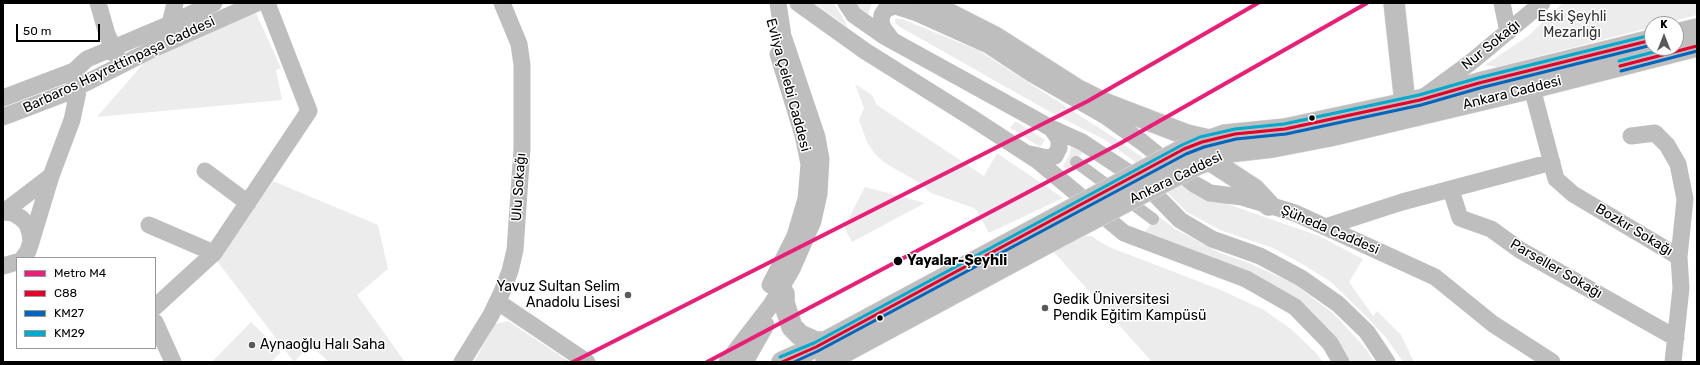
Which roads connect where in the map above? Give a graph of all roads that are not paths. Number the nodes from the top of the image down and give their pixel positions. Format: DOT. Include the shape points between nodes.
graph roads {
  1 [pos="98,3"];
  2 [pos="175,3"];
  3 [pos="214,3"];
  4 [pos="257,3"];
  5 [pos="267,3"];
  6 [pos="502,3"];
  7 [pos="766,3"];
  8 [pos="778,3"];
  9 [pos="788,3"];
  10 [pos="798,3"];
  11 [pos="846,3"];
  12 [pos="928,3"];
  13 [pos="1394,3"];
  14 [pos="1408,3"];
  15 [pos="1502,3"];
  16 [pos="1542,3"];
  17 [pos="963,21"];
  18 [pos="170,24"];
  19 [pos="1697,29"];
  20 [pos="1508,32"];
  21 [pos="1684,32"];
  22 [pos="893,42"];
  23 [pos="1644,42"];
  24 [pos="988,45"];
  25 [pos="1697,46"];
  26 [pos="113,47"];
  27 [pos="1470,63"];
  28 [pos="121,65"];
  29 [pos="76,79"];
  30 [pos="1479,83"];
  31 [pos="1532,88"];
  32 [pos="3,98"];
  33 [pos="1414,106"];
  34 [pos="3,117"];
  35 [pos="1052,128"];
  36 [pos="823,136"];
  37 [pos="1631,136"];
  38 [pos="1026,153"];
  39 [pos="1199,153"];
  40 [pos="1552,162"];
  41 [pos="205,171"];
  42 [pos="51,176"];
  43 [pos="1451,190"];
  44 [pos="248,203"];
  45 [pos="1269,205"];
  46 [pos="3,212"];
  47 [pos="149,225"];
  48 [pos="1326,226"];
  49 [pos="1047,233"];
  50 [pos="214,254"];
  51 [pos="19,257"];
  52 [pos="19,257"];
  53 [pos="1679,257"];
  54 [pos="784,294"];
  55 [pos="498,302"];
  56 [pos="156,306"];
  57 [pos="156,324"];
  58 [pos="1676,338"];
  59 [pos="826,342"];
  60 [pos="173,362"];
  61 [pos="462,362"];
  62 [pos="586,362"];
  63 [pos="725,362"];
  64 [pos="744,362"];
  65 [pos="782,362"];
  66 [pos="826,362"];
  67 [pos="1341,362"];
  68 [pos="1387,362"];
  69 [pos="1552,362"];
  70 [pos="1673,362"];
  1 -- 26 [label="street"];
  2 -- 18 [label="street"];
  3 -- 18 [label="street, Barbaros Hayrettinpaşa Caddesi"];
  4 -- 28 [label="street, Barbaros Hayrettinpaşa Caddesi" via="179,36"];
  5 -- 44 [label="street" via="309,111"];
  6 -- 55 [label="street, Ulu Sokağı" via="518,44 522,65 522,149 515,250"];
  7 -- 63 [label="street, Evliya Çelebi Caddesi" via="770,26 805,142 809,164 806,199 794,236 755,315"];
  8 -- 36 [label="street, Evliya Çelebi Caddesi" via="783,36"];
  9 -- 36 [label="street, Evliya Çelebi Caddesi"];
  10 -- 38 [label="street" via="865,51"];
  11 -- 22 [label="street" via="854,15"];
  12 -- 17 [label="main road"];
  13 -- 33 [label="main road"];
  14 -- 33 [label="main road"];
  15 -- 20 [label="street"];
  16 -- 20 [label="street, Nur Sokağı"];
  17 -- 24 [label="street, Şüheda Caddesi"];
  17 -- 39 [label="main road" via="995,37 1098,100 1187,135"];
  18 -- 26 [label="street, Barbaros Hayrettinpaşa Caddesi"];
  19 -- 21 [label="main road"];
  20 -- 27 [label="street, Nur Sokağı"];
  22 -- 24 [label="street" via="881,22 886,9 895,6 917,13"];
  22 -- 35 [label="street"];
  23 -- 30 [label="main road, Ankara Caddesi"];
  24 -- 45 [label="street, Şüheda Caddesi" via="1032,74 1107,117 1194,184 1210,193 1242,197"];
  25 -- 31 [label="main road, Ankara Caddesi"];
  26 -- 28 [label="street"];
  26 -- 29 [label="street, Barbaros Hayrettinpaşa Caddesi" via="87,59"];
  27 -- 30 [label="street" via="1468,76"];
  27 -- 33 [label="street, Nur Sokağı"];
  28 -- 29 [label="street, Barbaros Hayrettinpaşa Caddesi"];
  29 -- 32 [label="street, Barbaros Hayrettinpaşa Caddesi"];
  29 -- 34 [label="street, Barbaros Hayrettinpaşa Caddesi" via="46,101"];
  29 -- 42 [label="street" via="72,120"];
  30 -- 33 [label="main road, Ankara Caddesi"];
  31 -- 33 [label="main road, Ankara Caddesi"];
  31 -- 40 [label="street, Bozkır Sokağı"];
  33 -- 39 [label="main road, Ankara Caddesi" via="1323,137 1273,147"];
  35 -- 38 [label="street" via="1059,139 1059,148 1055,156 1047,158"];
  35 -- 68 [label="street" via="1082,142 1143,182 1180,220 1212,239 1260,256 1301,278 1338,304 1366,332"];
  36 -- 54 [label="street" via="832,167 823,220"];
  36 -- 63 [label="street" via="813,221 792,269 770,305"];
  37 -- 53 [label="street, Bozkır Sokağı" via="1655,133 1667,144 1678,164 1685,199"];
  38 -- 67 [label="street" via="1124,233 1246,279 1295,307 1330,343"];
  39 -- 45 [label="main road" via="1254,189"];
  39 -- 49 [label="main road, Ankara Caddesi, bridge"];
  40 -- 43 [label="street"];
  40 -- 53 [label="street, Bozkır Sokağı" via="1556,179 1574,194"];
  41 -- 44 [label="street"];
  42 -- 46 [label="street"];
  42 -- 51 [label="street"];
  43 -- 48 [label="street" via="1402,202"];
  43 -- 58 [label="street, Parseller Sokağı" via="1460,218 1491,229 1520,250"];
  44 -- 50 [label="street"];
  45 -- 48 [label="street, Şüheda Caddesi"];
  46 -- 52 [label="street" via="13,213 27,224 30,233"];
  47 -- 50 [label="street"];
  48 -- 69 [label="street, Şüheda Caddesi" via="1435,277 1493,324"];
  49 -- 59 [label="main road, Ankara Caddesi"];
  49 -- 66 [label="main road, Ankara Caddesi"];
  50 -- 56 [label="street"];
  53 -- 58 [label="street" via="1681,288"];
  54 -- 59 [label="main road" via="784,303 792,327 810,340"];
  54 -- 64 [label="street"];
  55 -- 61 [label="street, Ulu Sokağı"];
  55 -- 62 [label="street"];
  57 -- 60 [label="street"];
  58 -- 70 [label="street"];
  59 -- 65 [label="main road, Ankara Caddesi"];
}
